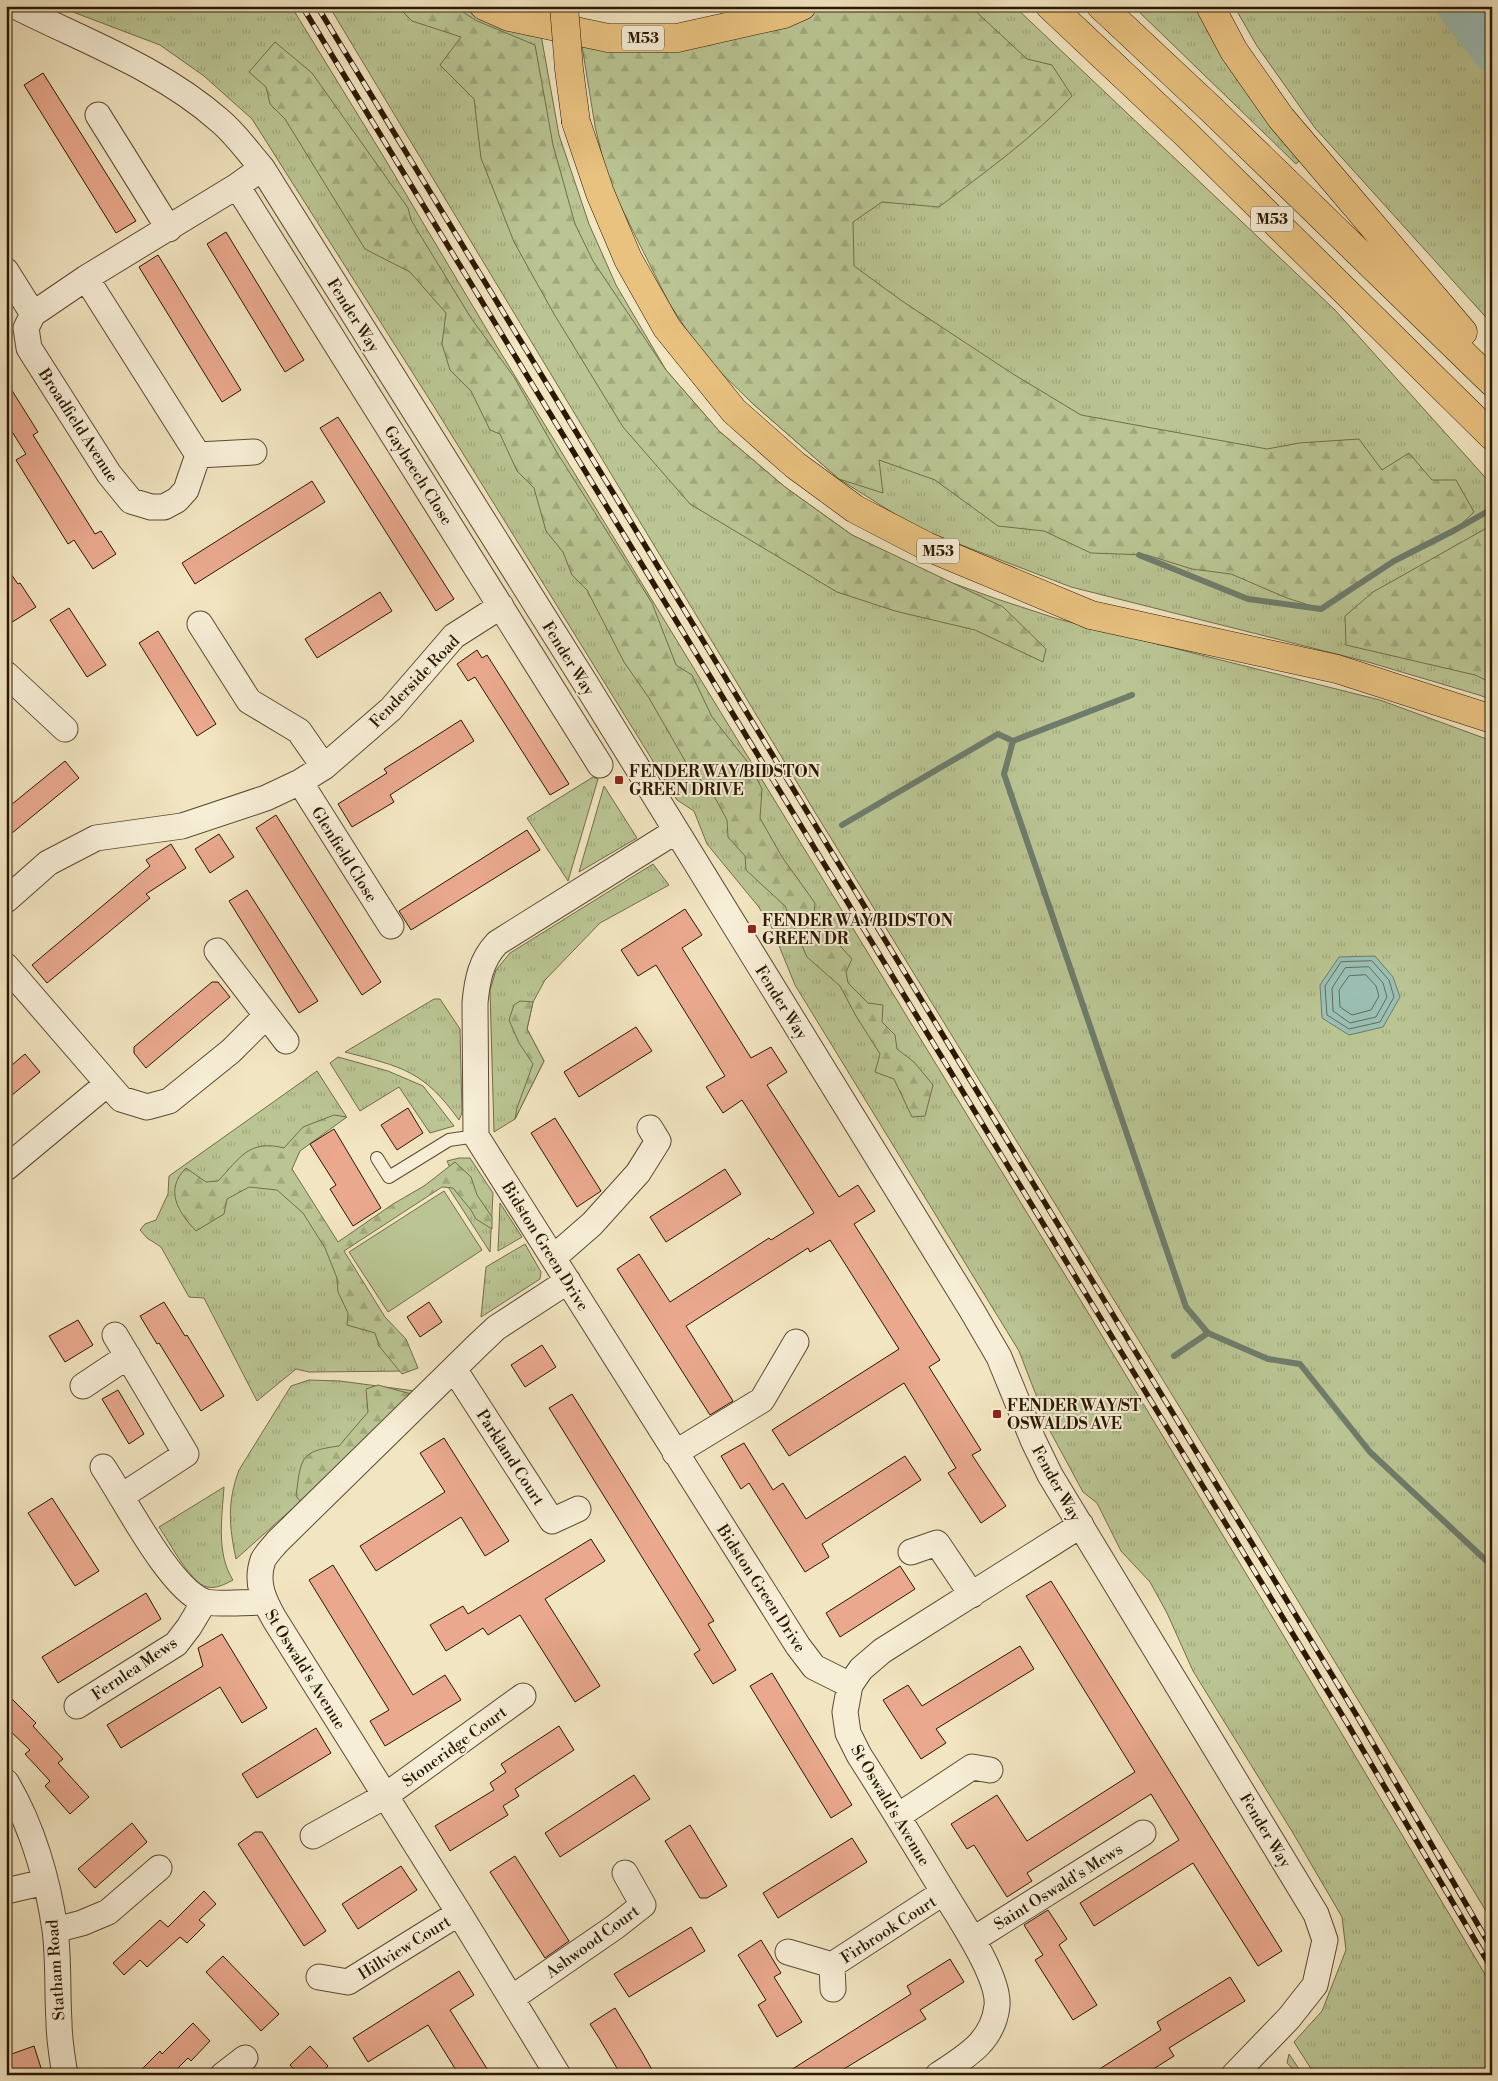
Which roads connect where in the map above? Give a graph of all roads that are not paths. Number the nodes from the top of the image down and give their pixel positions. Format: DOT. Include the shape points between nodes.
graph roads {
  1 [pos="15,6"];
  2 [pos="484,6"];
  3 [pos="564,6"];
  4 [pos="802,6"];
  5 [pos="1050,6"];
  6 [pos="1101,6"];
  7 [pos="1210,6"];
  8 [pos="98,115"];
  9 [pos="262,168"];
  10 [pos="237,186"];
  11 [pos="169,229"];
  12 [pos="6,271"];
  13 [pos="86,278"];
  14 [pos="33,314"];
  15 [pos="1492,367"];
  16 [pos="1492,382"];
  17 [pos="1492,436"];
  18 [pos="254,452"];
  19 [pos="198,455"];
  20 [pos="501,606"];
  21 [pos="200,624"];
  22 [pos="6,674"];
  23 [pos="584,681"];
  24 [pos="558,696"];
  25 [pos="1492,719"];
  26 [pos="66,728"];
  27 [pos="600,765"];
  28 [pos="324,767"];
  29 [pos="300,782"];
  30 [pos="676,831"];
  31 [pos="6,900"];
  32 [pos="391,926"];
  33 [pos="217,951"];
  34 [pos="6,966"];
  35 [pos="266,1016"];
  36 [pos="286,1042"];
  37 [pos="107,1084"];
  38 [pos="650,1128"];
  39 [pos="476,1136"];
  40 [pos="377,1158"];
  41 [pos="6,1168"];
  42 [pos="553,1258"];
  43 [pos="568,1281"];
  44 [pos="115,1335"];
  45 [pos="796,1342"];
  46 [pos="128,1356"];
  47 [pos="454,1369"];
  48 [pos="83,1386"];
  49 [pos="675,1453"];
  50 [pos="103,1468"];
  51 [pos="122,1496"];
  52 [pos="578,1509"];
  53 [pos="1081,1526"];
  54 [pos="911,1552"];
  55 [pos="972,1595"];
  56 [pos="204,1602"];
  57 [pos="264,1602"];
  58 [pos="850,1685"];
  59 [pos="523,1696"];
  60 [pos="76,1706"];
  61 [pos="990,1770"];
  62 [pos="6,1782"];
  63 [pos="385,1796"];
  64 [pos="898,1816"];
  65 [pos="1143,1833"];
  66 [pos="313,1836"];
  67 [pos="159,1868"];
  68 [pos="625,1873"];
  69 [pos="45,1882"];
  70 [pos="6,1891"];
  71 [pos="944,1892"];
  72 [pos="459,1913"];
  73 [pos="55,1930"];
  74 [pos="974,1939"];
  75 [pos="788,1952"];
  76 [pos="319,1978"];
  77 [pos="512,1998"];
  78 [pos="245,2058"];
  79 [pos="64,2075"];
  80 [pos="223,2075"];
  81 [pos="558,2075"];
  82 [pos="938,2075"];
  83 [pos="1234,2075"];
  1 -- 9 [label="street, Fender Way" via="176,86 237,137"];
  2 -- 4 [label="highway, M53" via="508,17 608,38 677,38 784,14"];
  3 -- 25 [label="highway, M53, bridge" via="568,69 576,122 600,193 628,260 668,328 734,412 795,466 855,509 928,547 1091,615 1337,669"];
  5 -- 17 [label="highway, M53" via="1186,134"];
  6 -- 16 [label="highway, M53"];
  7 -- 15 [label="highway" via="1234,51 1281,118"];
  8 -- 11 [label="street"];
  9 -- 10 [label="street"];
  9 -- 23 [label="street, Fender Way"];
  10 -- 11 [label="street"];
  10 -- 20 [label="street, Gaybeech Close"];
  11 -- 13 [label="street"];
  12 -- 14 [label="street"];
  13 -- 14 [label="street"];
  13 -- 19 [label="street"];
  14 -- 19 [label="street, Broadfield Avenue" via="26,328 29,348 109,474 131,501 164,507 176,500 186,490"];
  18 -- 19 [label="street"];
  20 -- 24 [label="street, Gaybeech Close"];
  20 -- 28 [label="street, Fenderside Road" via="454,636 391,709"];
  21 -- 28 [label="street" via="249,701 299,731"];
  22 -- 26 [label="street"];
  23 -- 24 [label="street"];
  23 -- 30 [label="street, Fender Way"];
  24 -- 27 [label="street, Gaybeech Close"];
  28 -- 29 [label="street, Fenderside Road"];
  29 -- 31 [label="street, Fenderside Road" via="266,798 182,826 96,838 48,863"];
  29 -- 32 [label="street, Glenfield Close"];
  30 -- 39 [label="street" via="497,943 486,954 476,986 475,1003"];
  30 -- 53 [label="street, Fender Way" via="976,1317 999,1357 1050,1475"];
  33 -- 35 [label="street"];
  34 -- 37 [label="street"];
  35 -- 36 [label="street"];
  35 -- 37 [label="street" via="231,1051 169,1100 147,1107 121,1099"];
  37 -- 41 [label="street"];
  38 -- 42 [label="street" via="658,1141 638,1174 592,1224"];
  39 -- 40 [label="lane" via="449,1140 389,1177"];
  39 -- 42 [label="street, Bidston Green Drive"];
  42 -- 43 [label="street, Bidston Green Drive"];
  43 -- 47 [label="street, St Oswald's Avenue" via="496,1328"];
  43 -- 49 [label="street, Bidston Green Drive"];
  44 -- 46 [label="street"];
  45 -- 49 [label="street" via="762,1400"];
  46 -- 48 [label="street"];
  46 -- 51 [label="street" via="186,1454"];
  47 -- 52 [label="street, Parkland Court" via="552,1521"];
  47 -- 57 [label="street, St Oswald's Avenue" via="263,1559 260,1582"];
  49 -- 58 [label="street, Bidston Green Drive" via="798,1646 814,1667"];
  50 -- 51 [label="street"];
  51 -- 56 [label="street" via="164,1565 182,1586"];
  53 -- 55 [label="street, St Oswald's Avenue"];
  53 -- 83 [label="street, Fender Way" via="1302,1888 1325,1940 1315,1985 1290,2018"];
  54 -- 55 [label="street" via="937,1543"];
  55 -- 58 [label="street, St Oswald's Avenue" via="882,1651 861,1669"];
  56 -- 57 [label="street"];
  56 -- 60 [label="street, Fernlea Mews" via="176,1644"];
  57 -- 63 [label="street, St Oswald's Avenue"];
  58 -- 64 [label="street, St Oswald's Avenue" via="845,1712 848,1734"];
  59 -- 63 [label="street, Stoneridge Court"];
  61 -- 64 [label="street" via="972,1767"];
  62 -- 69 [label="street, Statham Road" via="17,1800"];
  63 -- 66 [label="street, Stoneridge Court"];
  63 -- 72 [label="street, St Oswald's Avenue"];
  64 -- 71 [label="street, St Oswald's Avenue"];
  65 -- 74 [label="street, Saint Oswald's Mews"];
  67 -- 73 [label="street" via="108,1912"];
  68 -- 77 [label="street, Ashwood Court" via="643,1905 615,1928"];
  69 -- 70 [label="street"];
  69 -- 73 [label="street, Statham Road"];
  71 -- 74 [label="street, St Oswald's Avenue"];
  71 -- 75 [label="street, Firbrook Court" via="832,1977"];
  72 -- 76 [label="street, Hillview Court" via="348,1982"];
  72 -- 77 [label="street, St Oswald's Avenue"];
  73 -- 79 [label="street, Statham Road"];
  74 -- 82 [label="street, St Oswald's Avenue" via="992,1982 997,2005 991,2028 978,2048"];
  77 -- 81 [label="street, St Oswald's Avenue"];
  78 -- 80 [label="street"];
}
